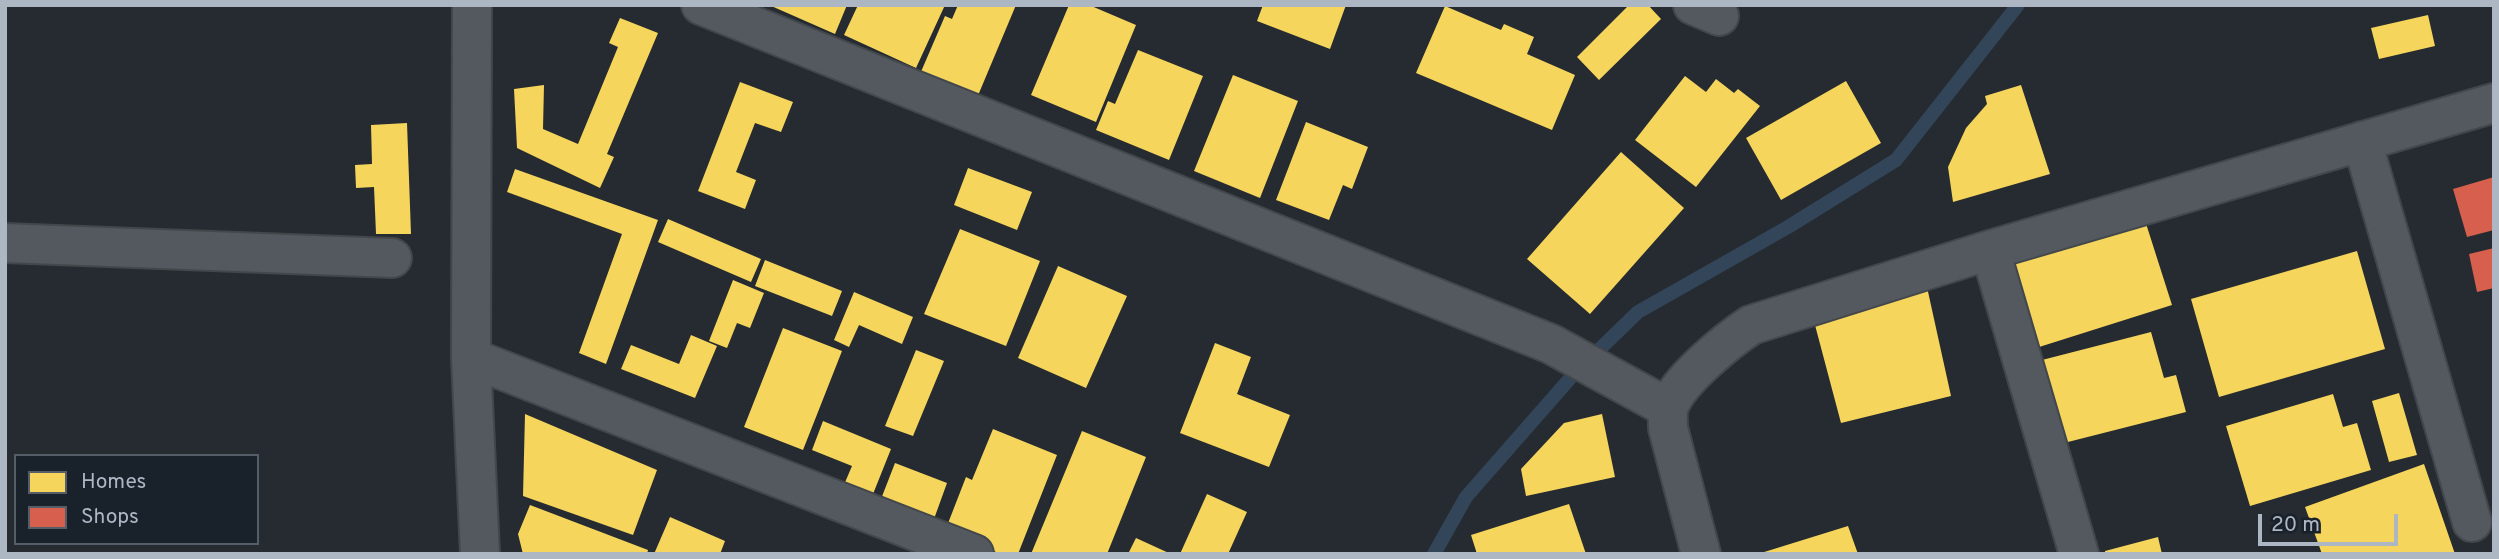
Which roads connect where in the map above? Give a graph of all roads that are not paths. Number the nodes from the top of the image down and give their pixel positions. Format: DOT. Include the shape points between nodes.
graph roads {
  1 [pos="471,5"];
  2 [pos="701,5"];
  3 [pos="2494,103"];
  4 [pos="2362,141"];
  5 [pos="5,243"];
  6 [pos="1990,250"];
  7 [pos="392,258"];
  8 [pos="471,358"];
  9 [pos="1652,399"];
  10 [pos="2472,522"];
  11 [pos="480,554"];
  12 [pos="974,554"];
  13 [pos="1701,554"];
  14 [pos="2079,554"];
  1 -- 8 [label="street"];
  2 -- 9 [label="street" via="1551,344"];
  3 -- 4 [label="street"];
  4 -- 6 [label="street"];
  4 -- 10 [label="street"];
  5 -- 7 [label="street"];
  6 -- 9 [label="street" via="1751,325 1729,340 1679,390"];
  6 -- 14 [label="street"];
  8 -- 11 [label="street"];
  8 -- 12 [label="street"];
  9 -- 13 [label="street" via="1668,428"];
}
